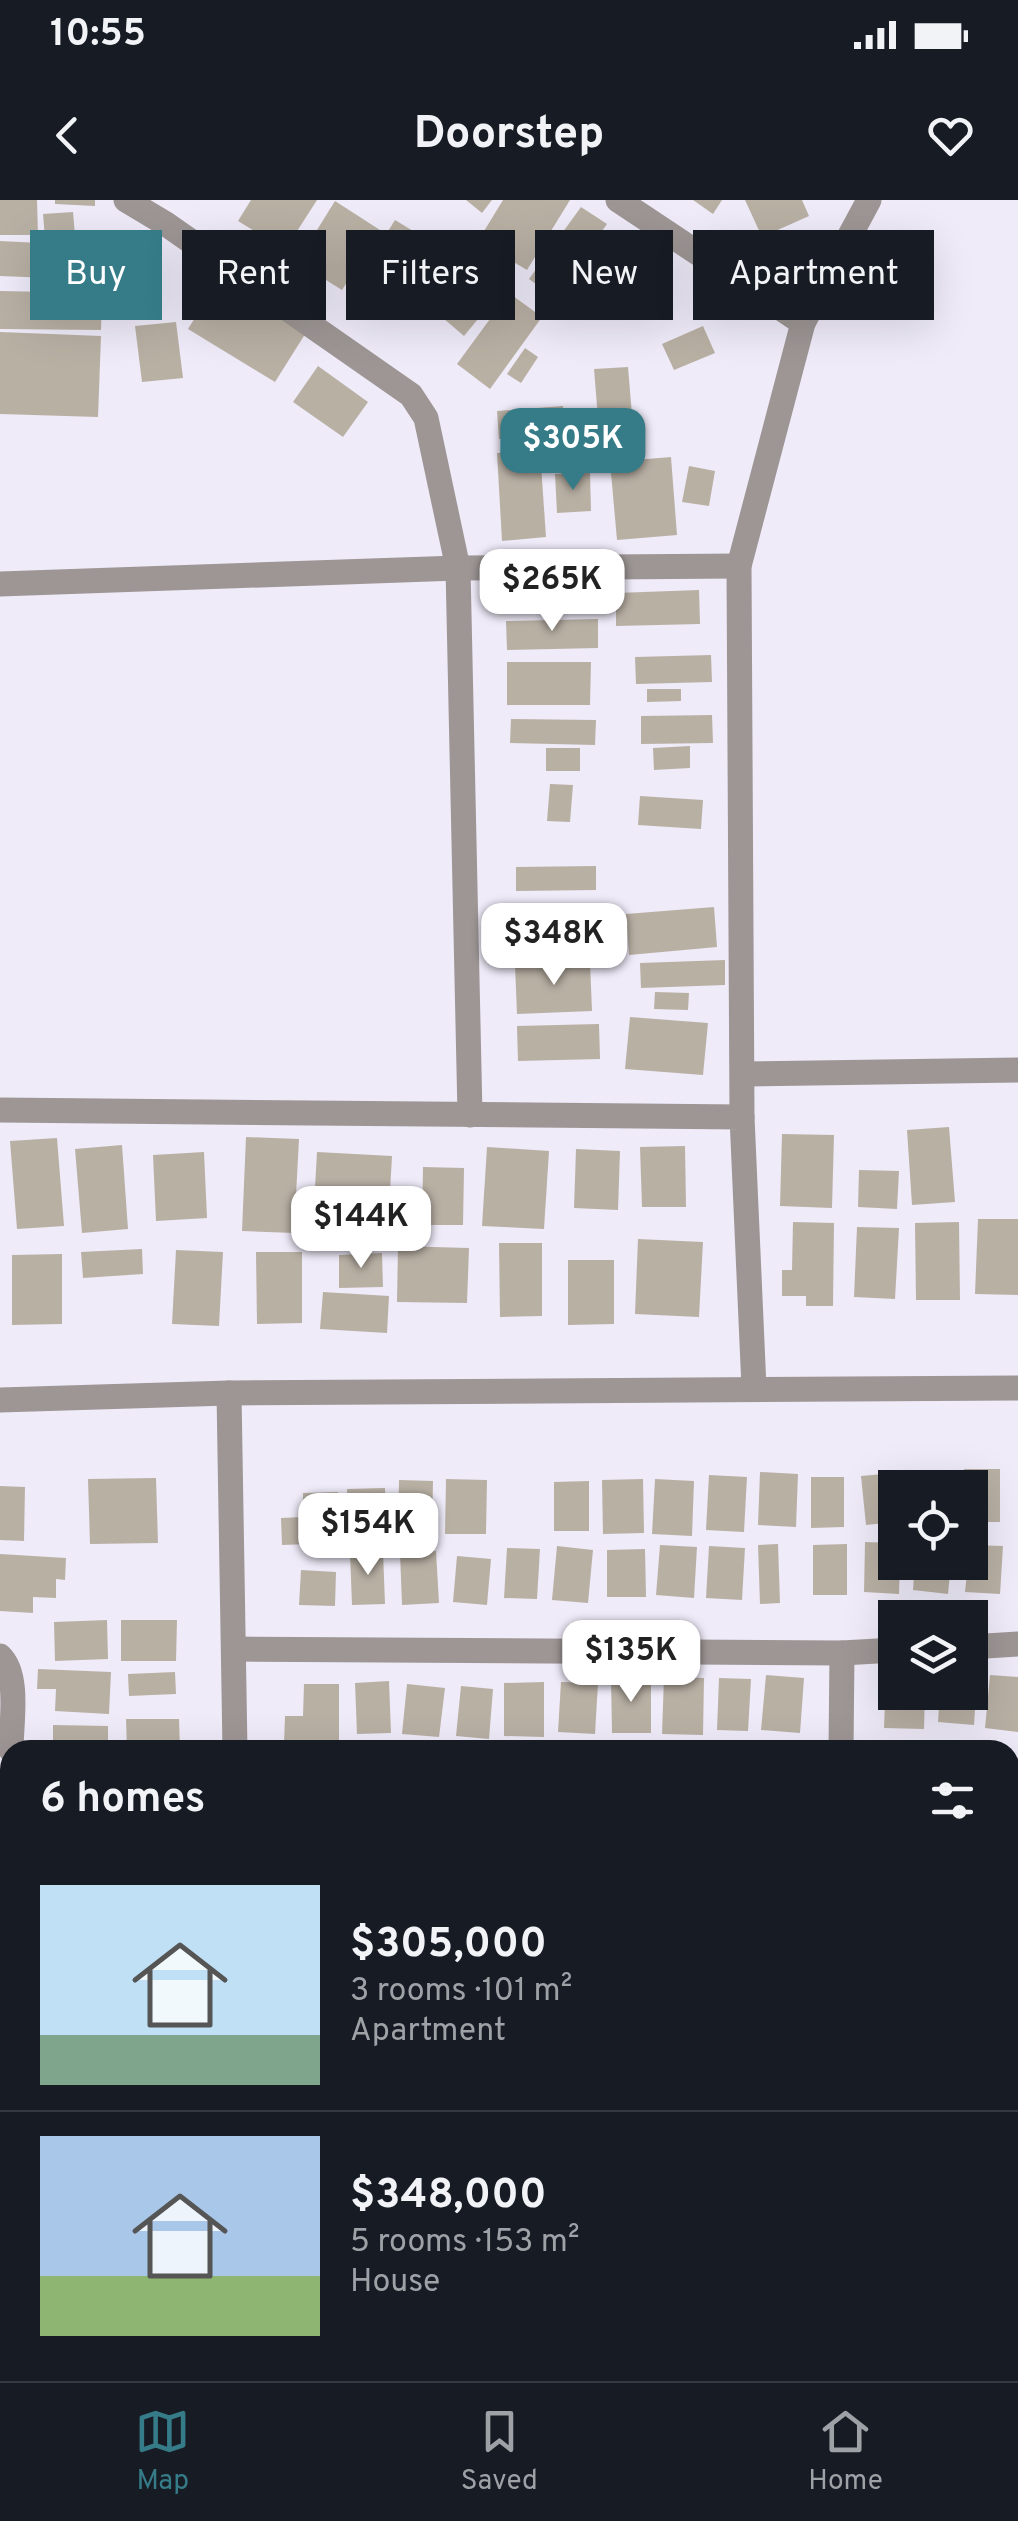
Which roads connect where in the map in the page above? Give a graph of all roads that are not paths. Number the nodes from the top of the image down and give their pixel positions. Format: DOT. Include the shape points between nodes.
graph roads {
  1 [pos="126,200"];
  2 [pos="618,200"];
  3 [pos="868,200"];
  4 [pos="804,323"];
  5 [pos="739,566"];
  6 [pos="458,568"];
  7 [pos="0,584"];
  8 [pos="1018,1070"];
  9 [pos="743,1074"];
  10 [pos="0,1110"];
  11 [pos="470,1115"];
  12 [pos="742,1118"];
  13 [pos="754,1388"];
  14 [pos="1018,1388"];
  15 [pos="229,1392"];
  16 [pos="0,1400"];
  17 [pos="1018,1644"];
  18 [pos="988,1646"];
  19 [pos="234,1649"];
  20 [pos="878,1651"];
  21 [pos="842,1653"];
  22 [pos="0,1656"];
  23 [pos="11,1740"];
  24 [pos="235,1740"];
  25 [pos="841,1740"];
  1 -- 6 [label="street" via="411,395 426,418"];
  2 -- 4 [label="street"];
  3 -- 4 [label="street"];
  4 -- 5 [label="street"];
  5 -- 6 [label="street"];
  5 -- 9 [label="street"];
  6 -- 7 [label="street"];
  6 -- 11 [label="street"];
  8 -- 9 [label="street"];
  9 -- 12 [label="street"];
  10 -- 11 [label="street"];
  11 -- 12 [label="street"];
  12 -- 13 [label="street"];
  13 -- 14 [label="street"];
  13 -- 15 [label="street"];
  15 -- 16 [label="street"];
  15 -- 19 [label="street"];
  17 -- 18 [label="street"];
  19 -- 21 [label="street"];
  19 -- 24 [label="street"];
  20 -- 21 [label="street"];
  21 -- 25 [label="street"];
  22 -- 23 [label="street" via="11,1675"];
}
